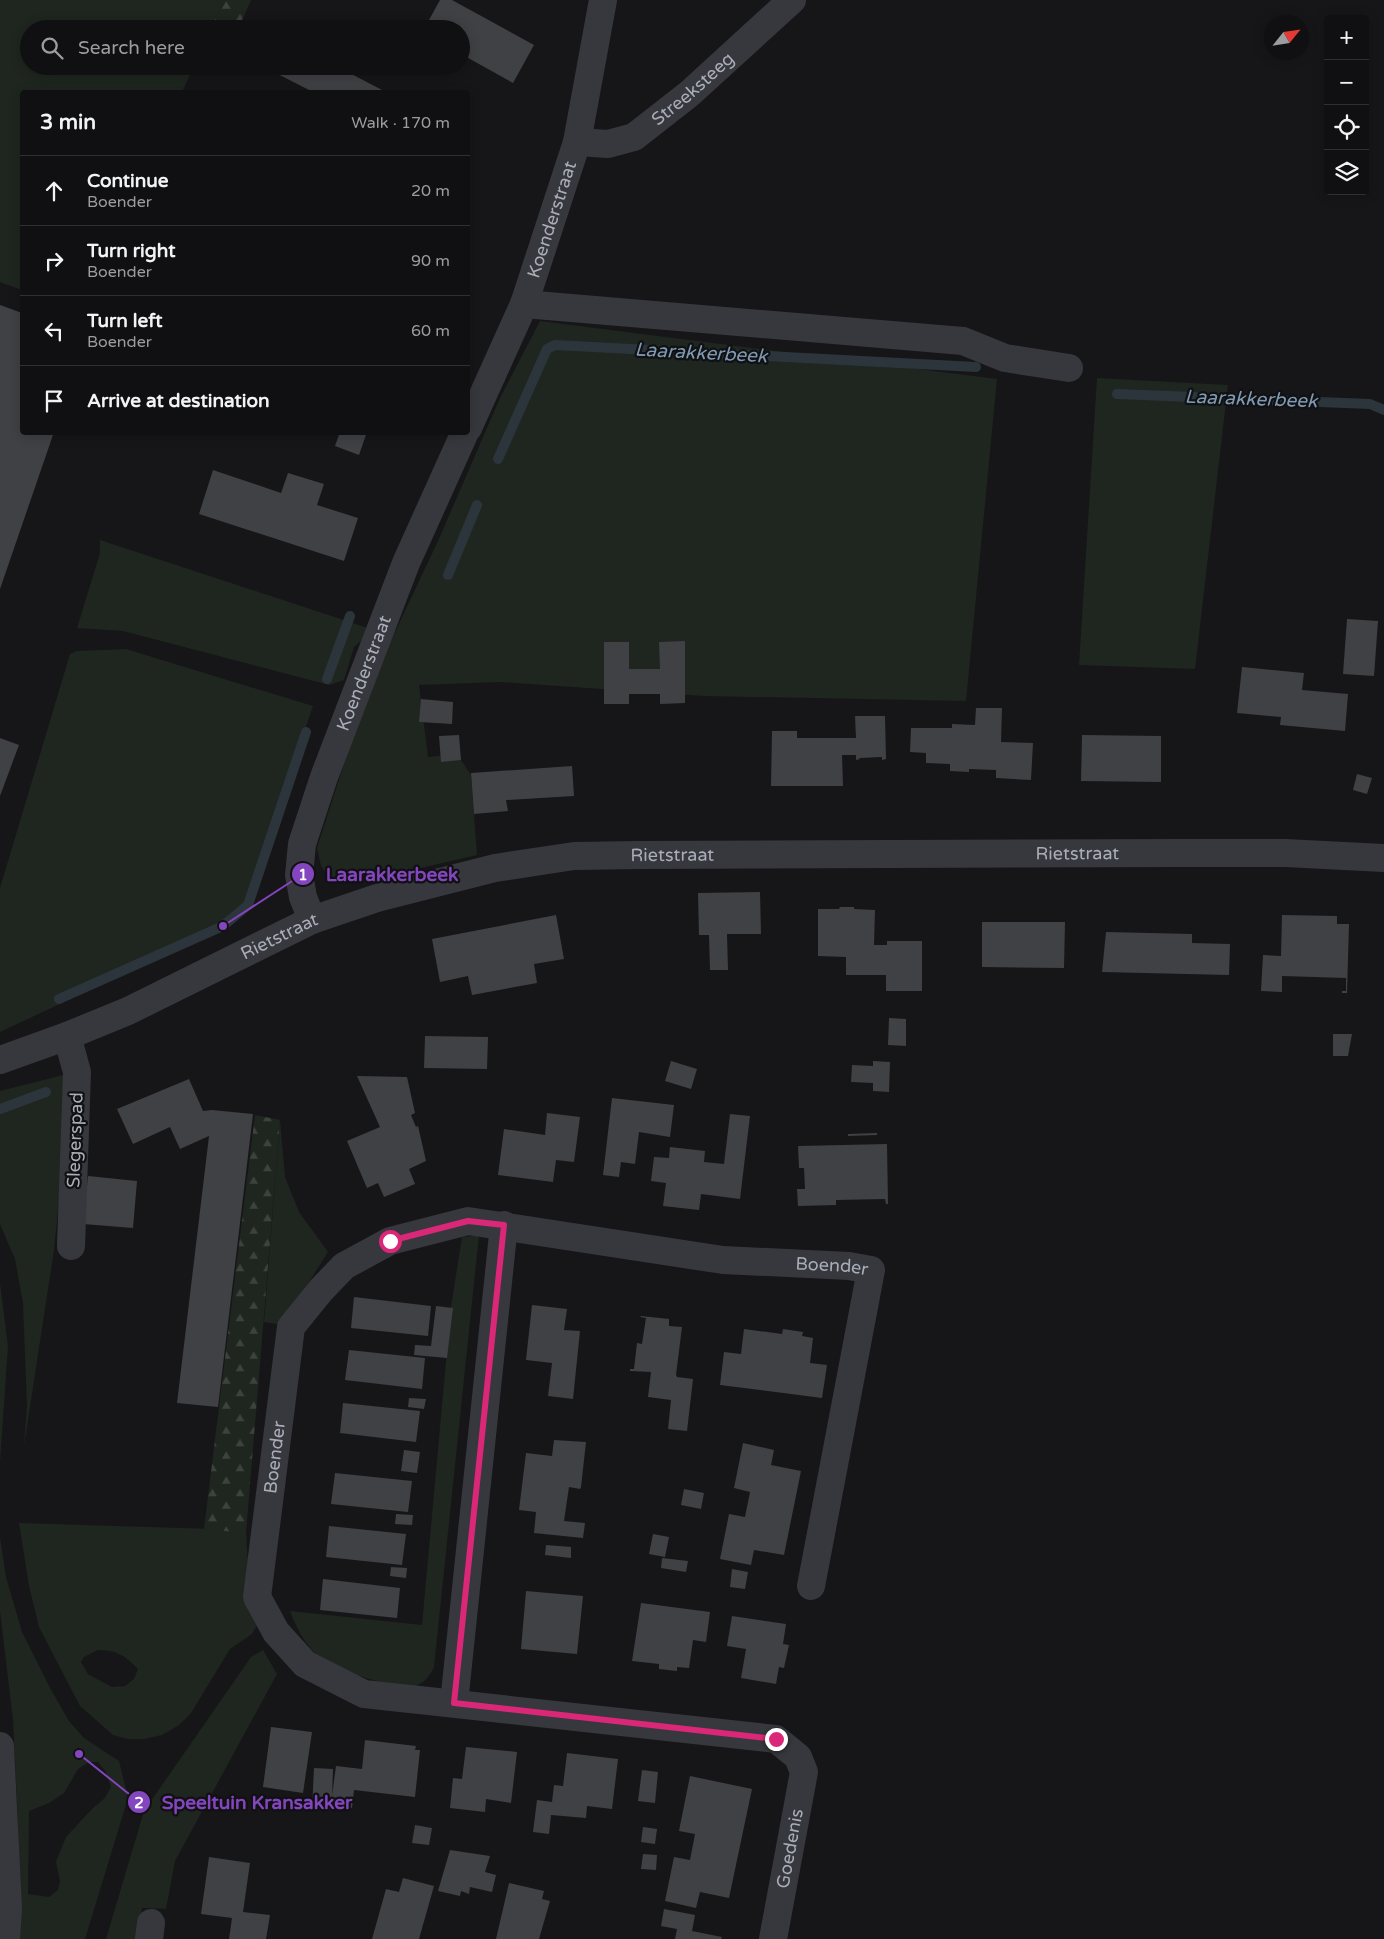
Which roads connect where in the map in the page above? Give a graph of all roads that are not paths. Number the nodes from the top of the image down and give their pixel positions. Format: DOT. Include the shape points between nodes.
graph roads {
  1 [pos="603,0"];
  2 [pos="792,0"];
  3 [pos="577,142"];
  4 [pos="524,304"];
  5 [pos="1069,368"];
  6 [pos="470,424"];
  7 [pos="464,435"];
  8 [pos="1384,858"];
  9 [pos="312,920"];
  10 [pos="67,1036"];
  11 [pos="0,1060"];
  12 [pos="504,1225"];
  13 [pos="70,1246"];
  14 [pos="811,1586"];
  15 [pos="454,1703"];
  16 [pos="0,1746"];
  17 [pos="798,1757"];
  18 [pos="6,1939"];
  19 [pos="773,1939"];
  1 -- 3 [label="street, Koenderstraat"];
  2 -- 3 [label="street, Streeksteeg" via="689,94 634,137 608,144"];
  3 -- 4 [label="street, Koenderstraat"];
  4 -- 5 [label="street" via="962,341 1005,358"];
  4 -- 6 [label="street, Koenderstraat"];
  7 -- 9 [label="street, Koenderstraat" via="406,563 324,777 302,844 299,875"];
  8 -- 9 [label="street, Rietstraat" via="1180,852 574,856 495,868 376,898"];
  9 -- 10 [label="street, Rietstraat" via="128,1011"];
  10 -- 11 [label="street, Rietstraat"];
  10 -- 13 [label="street, Slegerspad" via="77,1072"];
  12 -- 14 [label="street, Boender" via="581,1240 723,1260 872,1270"];
  12 -- 15 [label="street"];
  12 -- 15 [label="street, Boender" via="468,1221 390,1241 344,1266 291,1327 257,1597 276,1632 305,1664 364,1694"];
  15 -- 17 [label="street, Boender" via="776,1739"];
  16 -- 18 [label="street" via="8,1909"];
  17 -- 19 [label="street, Goedenis" via="804,1772"];
}
